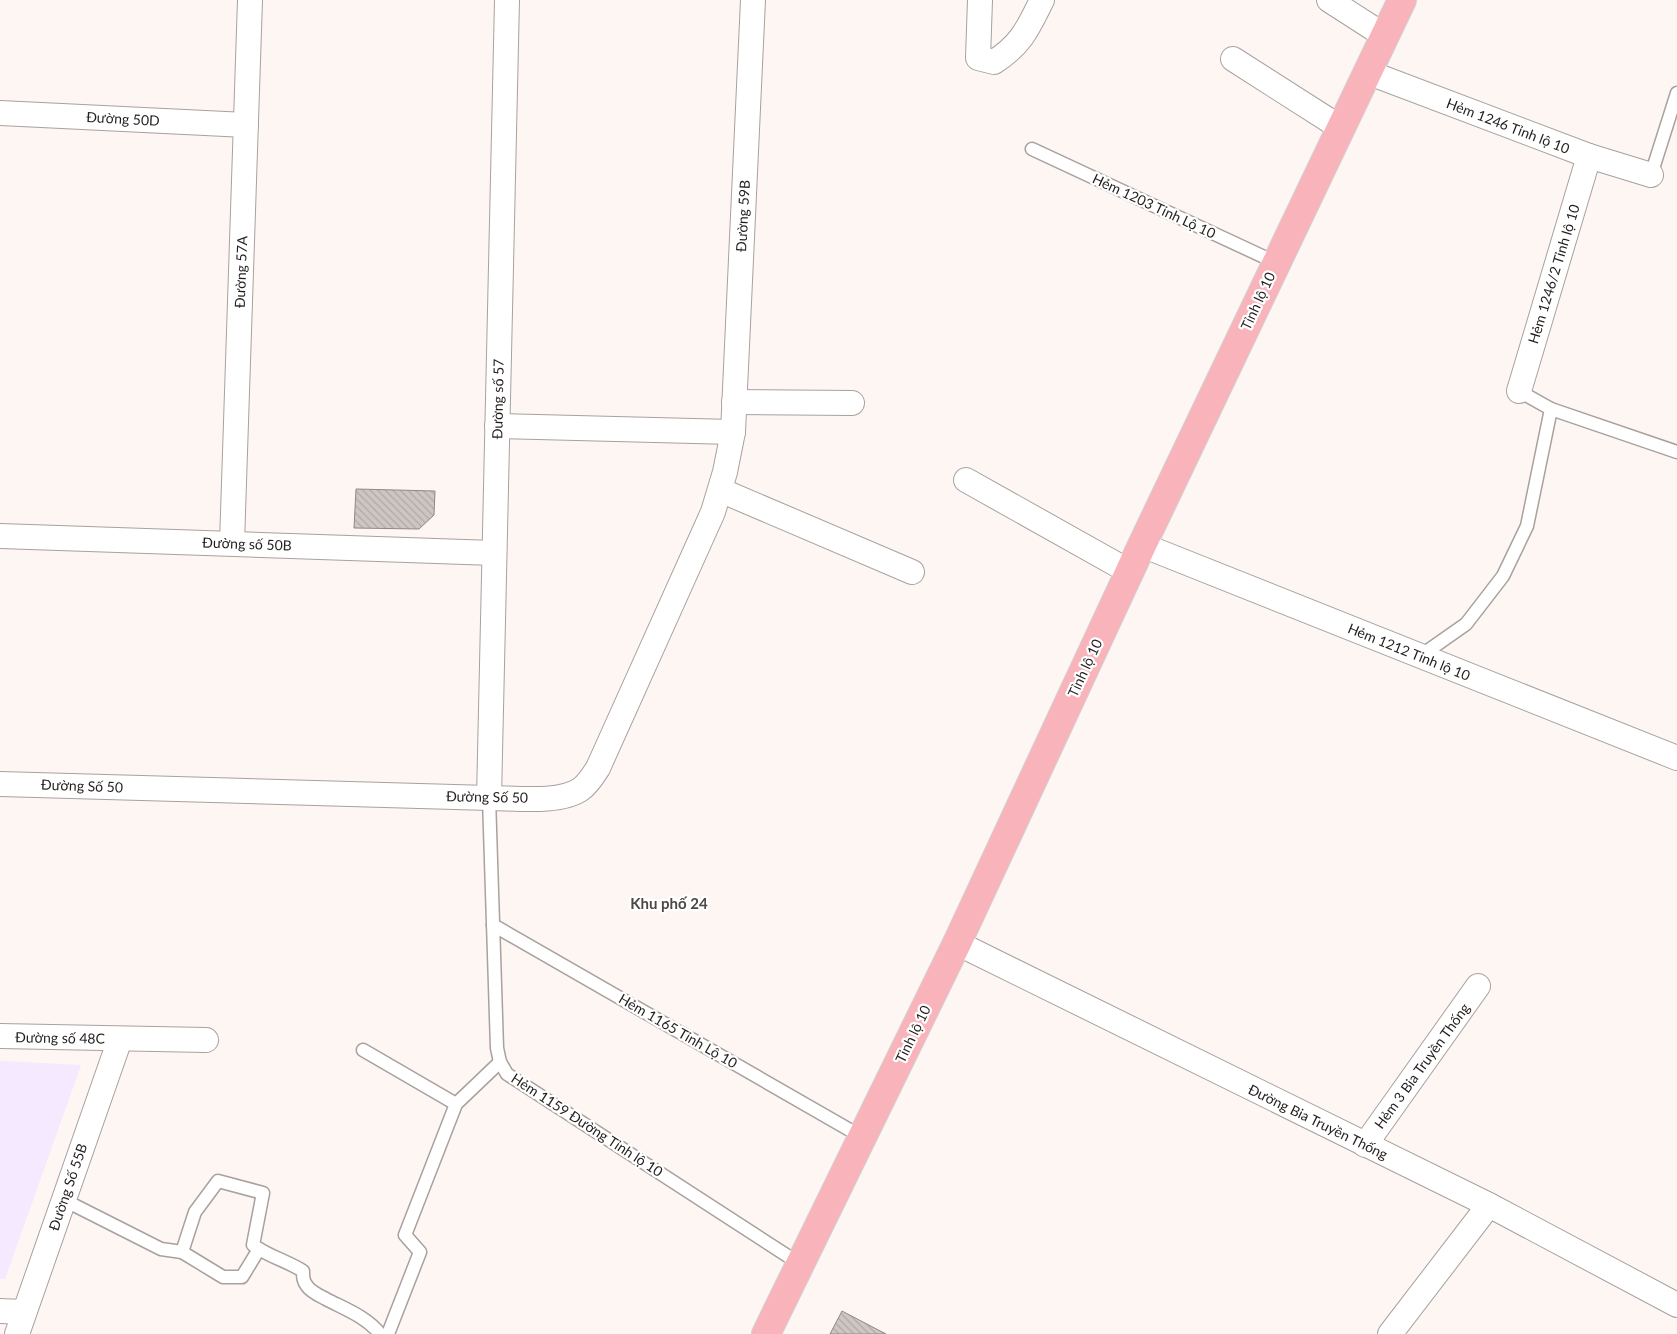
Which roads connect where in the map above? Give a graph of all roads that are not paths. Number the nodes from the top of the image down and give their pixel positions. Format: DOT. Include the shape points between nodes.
graph roads {
  1 [pos="250,0"];
  2 [pos="507,0"];
  3 [pos="753,0"];
  4 [pos="980,0"];
  5 [pos="1042,0"];
  6 [pos="1329,0"];
  7 [pos="1402,0"];
  8 [pos="1385,36"];
  9 [pos="1233,59"];
  10 [pos="1367,72"];
  11 [pos="1677,93"];
  12 [pos="0,113"];
  13 [pos="246,125"];
  14 [pos="1340,128"];
  15 [pos="1032,148"];
  16 [pos="1589,156"];
  17 [pos="1651,175"];
  18 [pos="1277,263"];
  19 [pos="1519,391"];
  20 [pos="734,402"];
  21 [pos="852,403"];
  22 [pos="1551,409"];
  23 [pos="497,426"];
  24 [pos="733,432"];
  25 [pos="1677,452"];
  26 [pos="966,480"];
  27 [pos="720,490"];
  28 [pos="0,536"];
  29 [pos="232,543"];
  30 [pos="1142,545"];
  31 [pos="494,553"];
  32 [pos="912,572"];
  33 [pos="1130,572"];
  34 [pos="1419,656"];
  35 [pos="1677,758"];
  36 [pos="0,784"];
  37 [pos="489,798"];
  38 [pos="493,925"];
  39 [pos="957,943"];
  40 [pos="1478,986"];
  41 [pos="0,1036"];
  42 [pos="120,1039"];
  43 [pos="206,1040"];
  44 [pos="363,1050"];
  45 [pos="500,1062"];
  46 [pos="456,1104"];
  47 [pos="862,1137"];
  48 [pos="1365,1145"];
  49 [pos="64,1200"];
  50 [pos="1489,1205"];
  51 [pos="258,1249"];
  52 [pos="182,1252"];
  53 [pos="800,1264"];
  54 [pos="1677,1305"];
  55 [pos="0,1311"];
  56 [pos="21,1323"];
  57 [pos="1401,1331"];
  58 [pos="380,1334"];
  59 [pos="388,1334"];
  60 [pos="766,1334"];
  1 -- 13 [label="street, Đường 57A"];
  2 -- 23 [label="street, Đường số 57"];
  3 -- 20 [label="street, Đường 59B"];
  4 -- 5 [label="street" via="978,58 994,62 1024,36"];
  6 -- 8 [label="street"];
  7 -- 8 [label="main road, Tỉnh lộ 10"];
  8 -- 10 [label="main road, Tỉnh lộ 10"];
  9 -- 14 [label="street"];
  10 -- 14 [label="main road, Tỉnh lộ 10"];
  10 -- 16 [label="street, Hẻm 1246 Tỉnh lộ 10"];
  11 -- 17 [label="lane"];
  12 -- 13 [label="street, Đường 50D"];
  13 -- 29 [label="street, Đường 57A"];
  14 -- 18 [label="main road, Tỉnh lộ 10"];
  15 -- 18 [label="lane, Hẻm 1203 Tỉnh Lộ 10"];
  16 -- 17 [label="street, Hẻm 1246 Tỉnh lộ 10"];
  16 -- 19 [label="street, Hẻm 1246/2 Tỉnh lộ 10"];
  18 -- 30 [label="main road, Tỉnh lộ 10"];
  19 -- 22 [label="lane"];
  20 -- 21 [label="street"];
  20 -- 24 [label="street, Đường 59B"];
  22 -- 25 [label="lane"];
  22 -- 34 [label="lane" via="1528,526 1503,576 1466,624"];
  23 -- 24 [label="street"];
  23 -- 31 [label="street, Đường số 57"];
  24 -- 27 [label="street, Đường Số 50"];
  26 -- 33 [label="street"];
  27 -- 32 [label="street"];
  27 -- 37 [label="street, Đường Số 50" via="709,521 590,780 577,792 558,798"];
  28 -- 29 [label="street, Đường số 50B"];
  29 -- 31 [label="street, Đường số 50B"];
  30 -- 33 [label="main road, Tỉnh lộ 10"];
  30 -- 34 [label="street, Hẻm 1212 Tỉnh lộ 10"];
  31 -- 37 [label="street, Đường số 57"];
  33 -- 39 [label="main road, Tỉnh lộ 10"];
  34 -- 35 [label="street, Hẻm 1212 Tỉnh lộ 10"];
  36 -- 37 [label="street, Đường Số 50"];
  37 -- 38 [label="lane, Hẻm 1159 Đường Tỉnh lộ 10"];
  38 -- 45 [label="lane, Hẻm 1159 Đường Tỉnh lộ 10" via="496,1048"];
  38 -- 47 [label="lane, Hẻm 1165 Tỉnh Lộ 10"];
  39 -- 47 [label="main road, Tỉnh lộ 10"];
  39 -- 48 [label="street, Đường Bia Truyền Thống"];
  40 -- 48 [label="street, Hẻm 3 Bia Truyền Thống"];
  41 -- 42 [label="street, Đường số 48C"];
  42 -- 43 [label="street, Đường số 48C"];
  42 -- 49 [label="street, Đường Số 55B"];
  44 -- 46 [label="lane"];
  45 -- 46 [label="lane"];
  45 -- 53 [label="lane, Hẻm 1159 Đường Tỉnh lộ 10" via="508,1074"];
  46 -- 59 [label="lane" via="405,1235 420,1252"];
  47 -- 53 [label="main road, Tỉnh lộ 10"];
  48 -- 50 [label="street, Đường Bia Truyền Thống"];
  49 -- 52 [label="lane" via="161,1249"];
  49 -- 56 [label="street, Đường Số 55B"];
  50 -- 54 [label="street, Đường Bia Truyền Thống"];
  50 -- 57 [label="street"];
  51 -- 52 [label="lane" via="242,1277 223,1277"];
  51 -- 52 [label="lane" via="253,1245 262,1193 218,1181 194,1212"];
  51 -- 58 [label="lane" via="303,1271 307,1287 362,1318"];
  53 -- 60 [label="main road, Tỉnh lộ 10"];
  55 -- 56 [label="street"];
}
